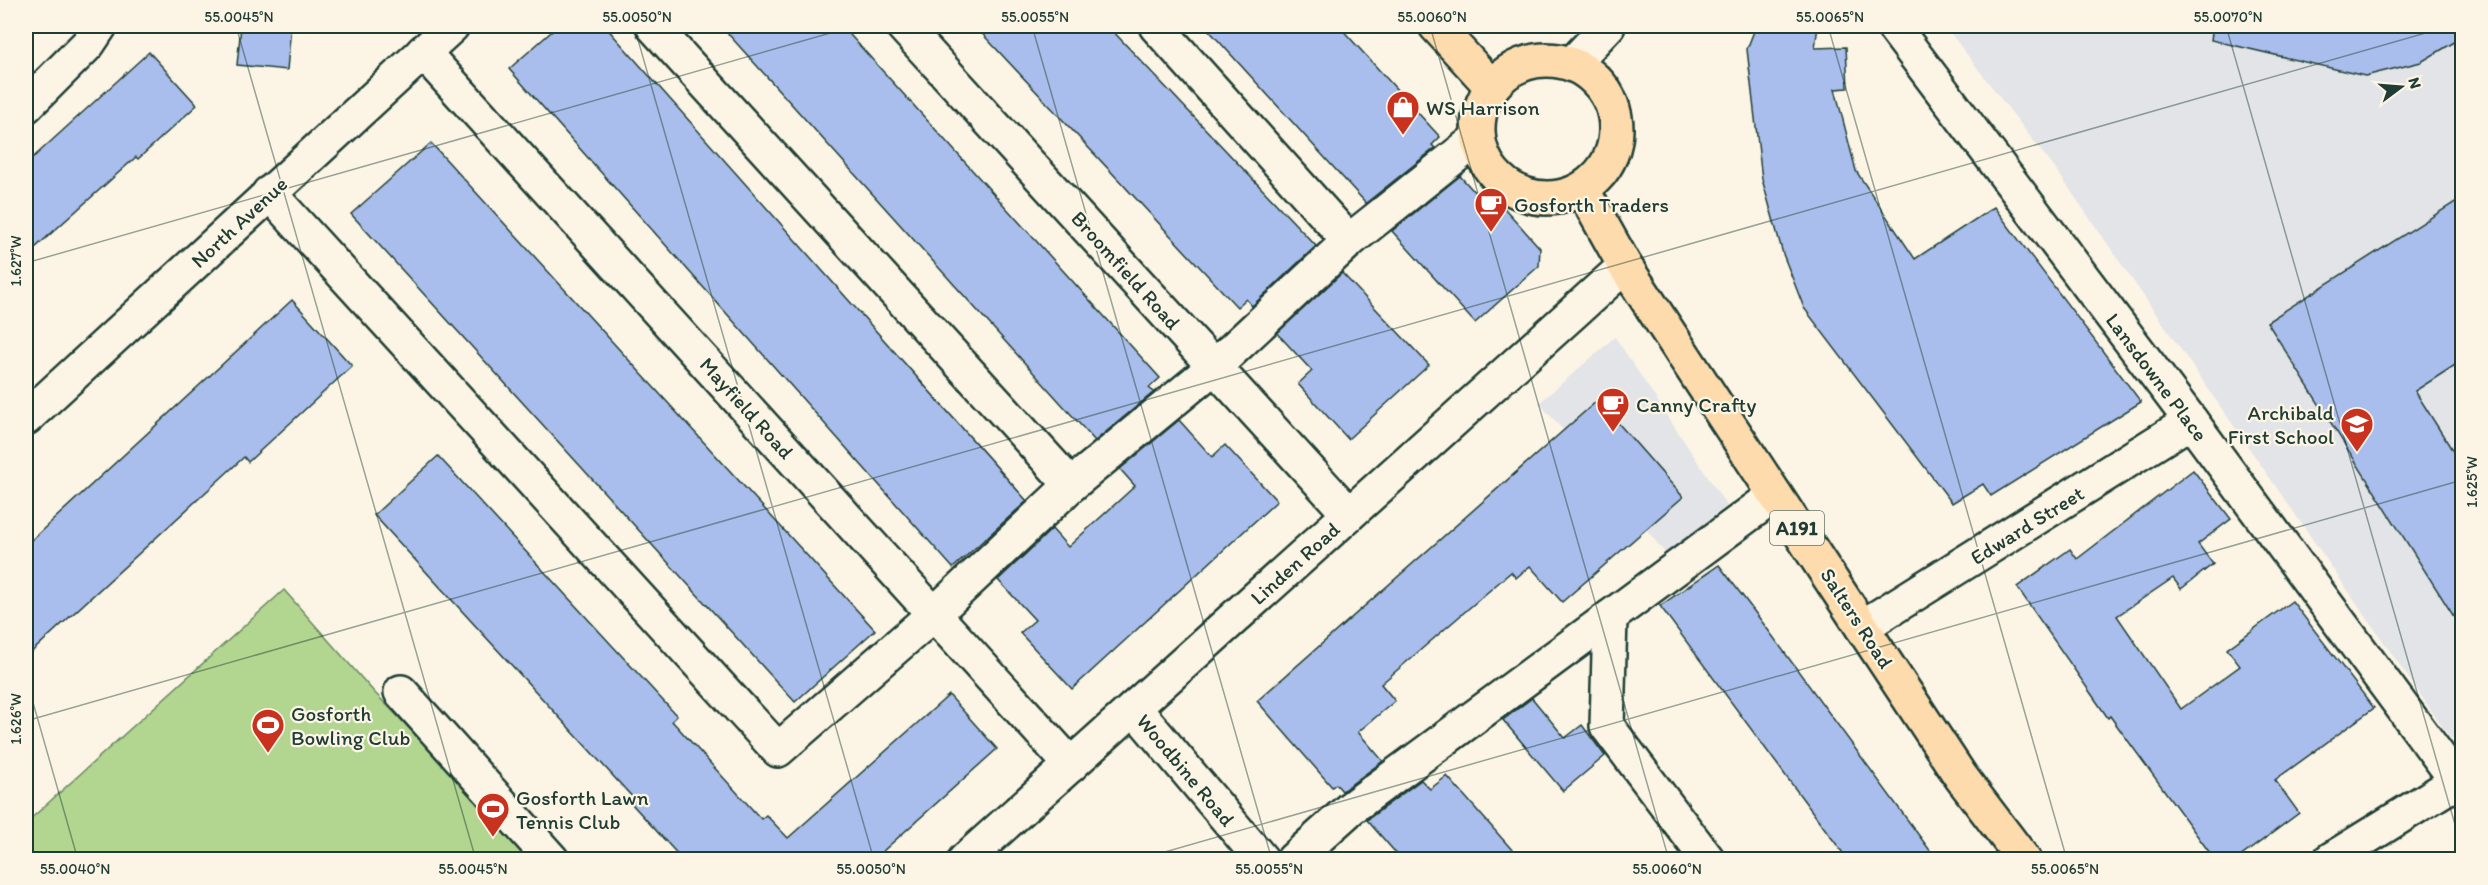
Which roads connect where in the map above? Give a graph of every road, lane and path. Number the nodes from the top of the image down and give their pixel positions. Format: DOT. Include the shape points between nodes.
graph roads {
  1 [pos="100,26"];
  2 [pos="452,26"];
  3 [pos="652,26"];
  4 [pos="903,26"];
  5 [pos="1156,26"];
  6 [pos="1436,26"];
  7 [pos="1608,26"];
  8 [pos="1893,26"];
  9 [pos="423,52"];
  10 [pos="1572,64"];
  11 [pos="1492,87"];
  12 [pos="26,106"];
  13 [pos="1478,138"];
  14 [pos="1582,189"];
  15 [pos="269,193"];
  16 [pos="1349,241"];
  17 [pos="1625,266"];
  18 [pos="1214,367"];
  19 [pos="26,418"];
  20 [pos="2191,421"];
  21 [pos="1071,485"];
  22 [pos="1775,495"];
  23 [pos="1349,514"];
  24 [pos="934,614"];
  25 [pos="1610,617"];
  26 [pos="1862,627"];
  27 [pos="401,692"];
  28 [pos="1134,708"];
  29 [pos="1071,765"];
  30 [pos="2461,782"];
  31 [pos="552,860"];
  32 [pos="965,860"];
  33 [pos="1262,860"];
  34 [pos="1293,860"];
  35 [pos="1708,860"];
  36 [pos="2024,860"];
  37 [pos="2330,860"];
  1 -- 12 [label="street" via="88,44"];
  2 -- 9 [label="street, North Avenue"];
  3 -- 21 [label="street"];
  4 -- 18 [label="street, Broomfield Road"];
  5 -- 16 [label="street"];
  6 -- 11 [label="main road"];
  7 -- 10 [label="street"];
  8 -- 20 [label="street, Lansdowne Place"];
  9 -- 15 [label="street, North Avenue"];
  9 -- 24 [label="street, Mayfield Road"];
  10 -- 11 [label="main road" via="1534,60 1510,70"];
  10 -- 14 [label="main road" via="1592,76 1603,89 1616,118 1616,139 1608,162"];
  11 -- 13 [label="main road" via="1479,114"];
  13 -- 14 [label="main road" via="1492,170 1508,187 1534,197 1558,197"];
  13 -- 16 [label="street"];
  14 -- 17 [label="main road, Salters Road / A191"];
  15 -- 19 [label="street, North Avenue"];
  15 -- 24 [label="street" via="778,750"];
  16 -- 18 [label="street"];
  17 -- 22 [label="main road, Salters Road / A191"];
  17 -- 23 [label="street, Linden Road"];
  18 -- 21 [label="street"];
  18 -- 23 [label="street, Broomfield Road"];
  20 -- 26 [label="street, Edward Street"];
  20 -- 30 [label="street, Lansdowne Place"];
  21 -- 24 [label="street"];
  22 -- 25 [label="street"];
  22 -- 26 [label="main road, Salters Road / A191"];
  23 -- 28 [label="street, Linden Road"];
  24 -- 29 [label="street, Mayfield Road"];
  25 -- 34 [label="street" via="1351,807"];
  25 -- 35 [label="street" via="1607,726"];
  26 -- 36 [label="main road, Salters Road / A191" via="1961,777"];
  27 -- 31 [label="street"];
  28 -- 29 [label="street, Linden Road"];
  28 -- 33 [label="street, Woodbine Road"];
  29 -- 32 [label="street, Linden Road"];
  30 -- 37 [label="street"];
}
